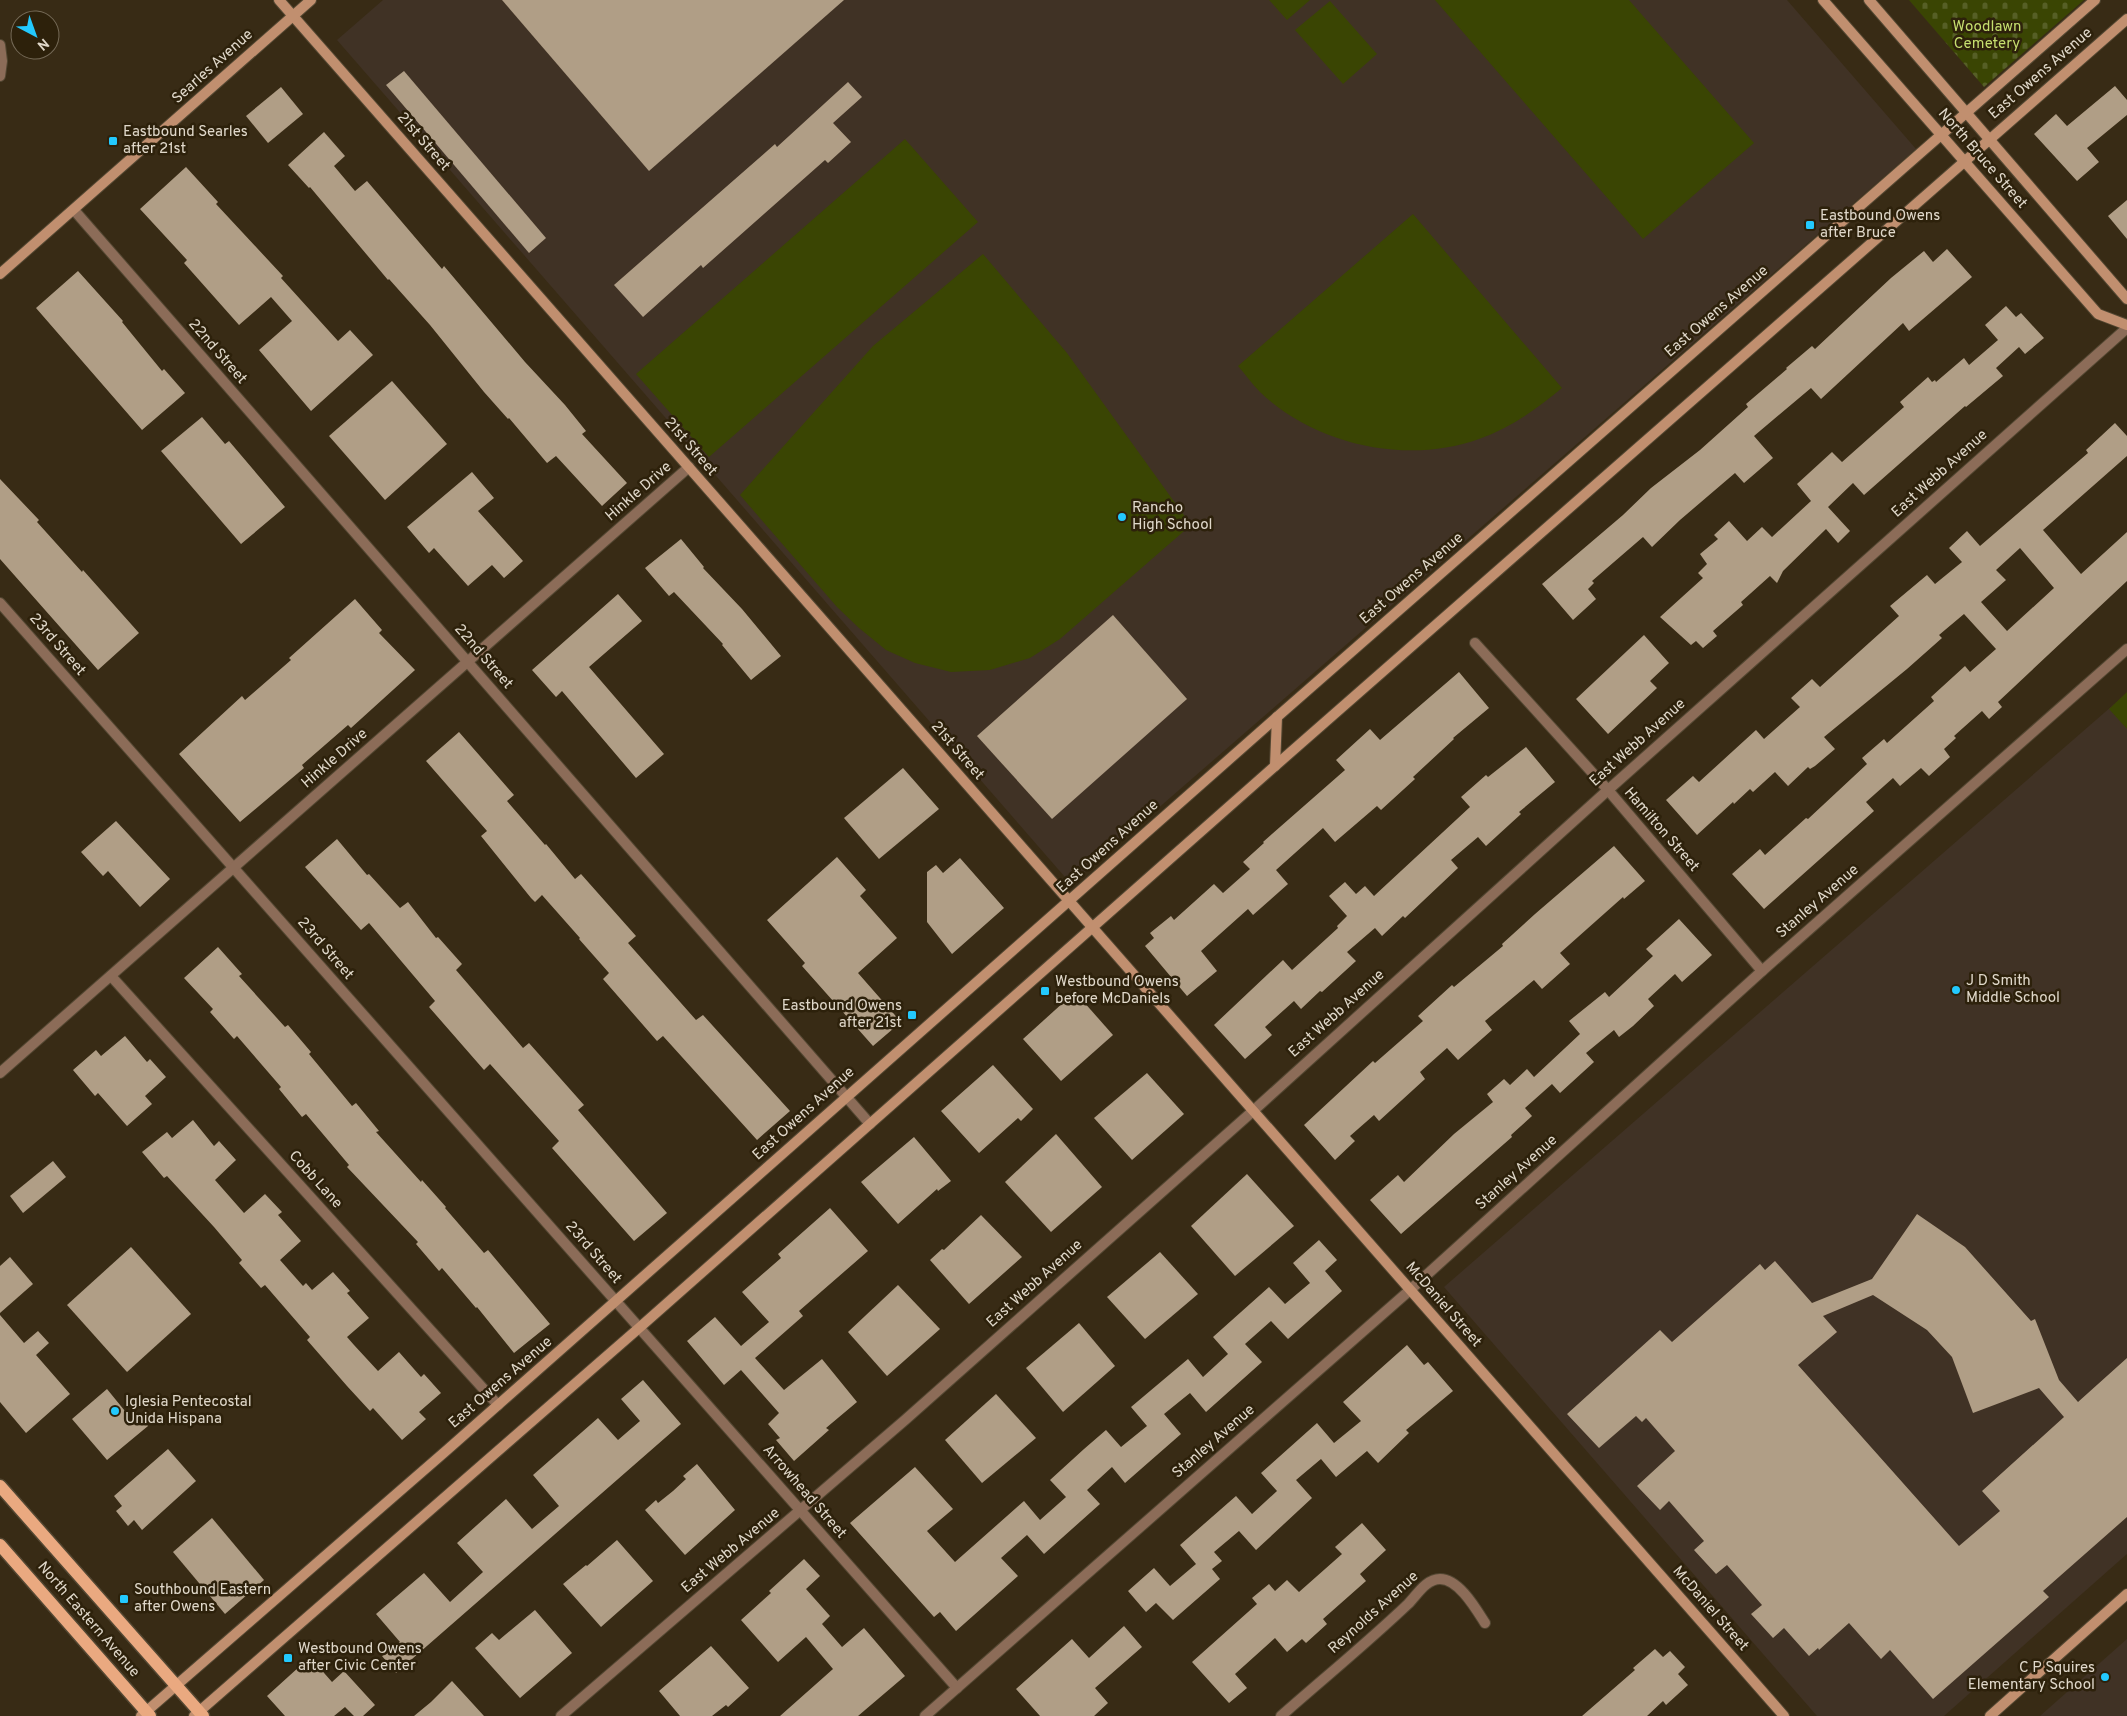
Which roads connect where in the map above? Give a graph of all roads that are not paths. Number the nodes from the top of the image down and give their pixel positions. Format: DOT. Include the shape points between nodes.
graph roads {
  1 [pos="279,0"];
  2 [pos="311,0"];
  3 [pos="1823,0"];
  4 [pos="1869,0"];
  5 [pos="2095,0"];
  6 [pos="293,16"];
  7 [pos="2127,19"];
  8 [pos="0,45"];
  9 [pos="0,76"];
  10 [pos="1967,113"];
  11 [pos="1942,135"];
  12 [pos="1990,140"];
  13 [pos="1964,161"];
  14 [pos="74,210"];
  15 [pos="0,274"];
  16 [pos="2127,299"];
  17 [pos="2127,327"];
  18 [pos="689,468"];
  19 [pos="0,603"];
  20 [pos="1475,643"];
  21 [pos="2127,650"];
  22 [pos="468,662"];
  23 [pos="1277,716"];
  24 [pos="1275,766"];
  25 [pos="1608,790"];
  26 [pos="234,868"];
  27 [pos="1069,901"];
  28 [pos="1080,913"];
  29 [pos="1093,928"];
  30 [pos="1762,971"];
  31 [pos="110,976"];
  32 [pos="0,1073"];
  33 [pos="846,1097"];
  34 [pos="1253,1111"];
  35 [pos="870,1124"];
  36 [pos="1410,1290"];
  37 [pos="616,1302"];
  38 [pos="628,1315"];
  39 [pos="639,1328"];
  40 [pos="498,1405"];
  41 [pos="0,1486"];
  42 [pos="801,1511"];
  43 [pos="0,1545"];
  44 [pos="2127,1594"];
  45 [pos="1486,1623"];
  46 [pos="176,1686"];
  47 [pos="957,1688"];
  48 [pos="146,1715"];
  49 [pos="198,1715"];
  50 [pos="561,1716"];
  51 [pos="925,1716"];
  52 [pos="1281,1716"];
  53 [pos="1784,1716"];
  54 [pos="1990,1716"];
  1 -- 6 [label="main road, 21st Street"];
  2 -- 6 [label="main road, Searles Avenue"];
  3 -- 11 [label="main road, North Bruce Street"];
  4 -- 10 [label="main road, North Bruce Street"];
  5 -- 10 [label="main road, East Owens Avenue"];
  6 -- 14 [label="main road, Searles Avenue"];
  6 -- 18 [label="main road, 21st Street"];
  7 -- 12 [label="main road, East Owens Avenue"];
  8 -- 9 [label="street"];
  10 -- 11 [label="main road, East Owens Avenue"];
  10 -- 12 [label="main road, North Bruce Street"];
  11 -- 13 [label="main road, North Bruce Street"];
  11 -- 23 [label="main road, East Owens Avenue"];
  12 -- 13 [label="main road, East Owens Avenue"];
  12 -- 16 [label="main road, North Bruce Street"];
  13 -- 17 [label="main road, North Bruce Street" via="2098,314"];
  13 -- 24 [label="main road, East Owens Avenue"];
  14 -- 15 [label="main road, Searles Avenue"];
  14 -- 22 [label="street, 22nd Street"];
  17 -- 25 [label="street, East Webb Avenue"];
  18 -- 22 [label="street, Hinkle Drive"];
  18 -- 27 [label="main road, 21st Street"];
  19 -- 26 [label="street, 23rd Street"];
  20 -- 25 [label="street, Hamilton Street"];
  21 -- 30 [label="street, Stanley Avenue"];
  22 -- 26 [label="street, Hinkle Drive"];
  22 -- 33 [label="street, 22nd Street"];
  23 -- 24 [label="main road"];
  23 -- 27 [label="main road, East Owens Avenue"];
  24 -- 29 [label="main road, East Owens Avenue"];
  25 -- 30 [label="street, Hamilton Street"];
  25 -- 34 [label="street, East Webb Avenue"];
  26 -- 31 [label="street, Hinkle Drive"];
  26 -- 37 [label="street, 23rd Street"];
  27 -- 28 [label="main road, 21st Street"];
  27 -- 33 [label="main road, East Owens Avenue"];
  28 -- 29 [label="main road, McDaniel Street"];
  29 -- 34 [label="main road, McDaniel Street"];
  29 -- 35 [label="main road, East Owens Avenue"];
  30 -- 36 [label="street, Stanley Avenue"];
  31 -- 32 [label="street, Hinkle Drive"];
  31 -- 40 [label="street, Cobb Lane"];
  33 -- 35 [label="street, 22nd Street"];
  33 -- 37 [label="main road, East Owens Avenue"];
  34 -- 36 [label="main road, McDaniel Street"];
  34 -- 42 [label="street, East Webb Avenue"];
  35 -- 39 [label="main road, East Owens Avenue"];
  36 -- 47 [label="street, Stanley Avenue"];
  36 -- 53 [label="main road, McDaniel Street"];
  37 -- 38 [label="street, 23rd Street"];
  37 -- 40 [label="main road, East Owens Avenue"];
  38 -- 39 [label="street, Arrowhead Street"];
  39 -- 42 [label="street, Arrowhead Street"];
  39 -- 49 [label="main road, East Owens Avenue"];
  40 -- 46 [label="main road, East Owens Avenue"];
  41 -- 46 [label="main road, North Eastern Avenue"];
  42 -- 47 [label="street, Arrowhead Street"];
  42 -- 50 [label="street, East Webb Avenue"];
  43 -- 48 [label="main road, North Eastern Avenue"];
  44 -- 54 [label="main road"];
  45 -- 52 [label="street, Reynolds Avenue" via="1467,1596 1452,1583 1441,1579 1430,1581 1409,1604"];
  46 -- 48 [label="main road, East Owens Avenue"];
  46 -- 49 [label="main road, North Eastern Avenue"];
  47 -- 51 [label="street, Stanley Avenue"];
}
